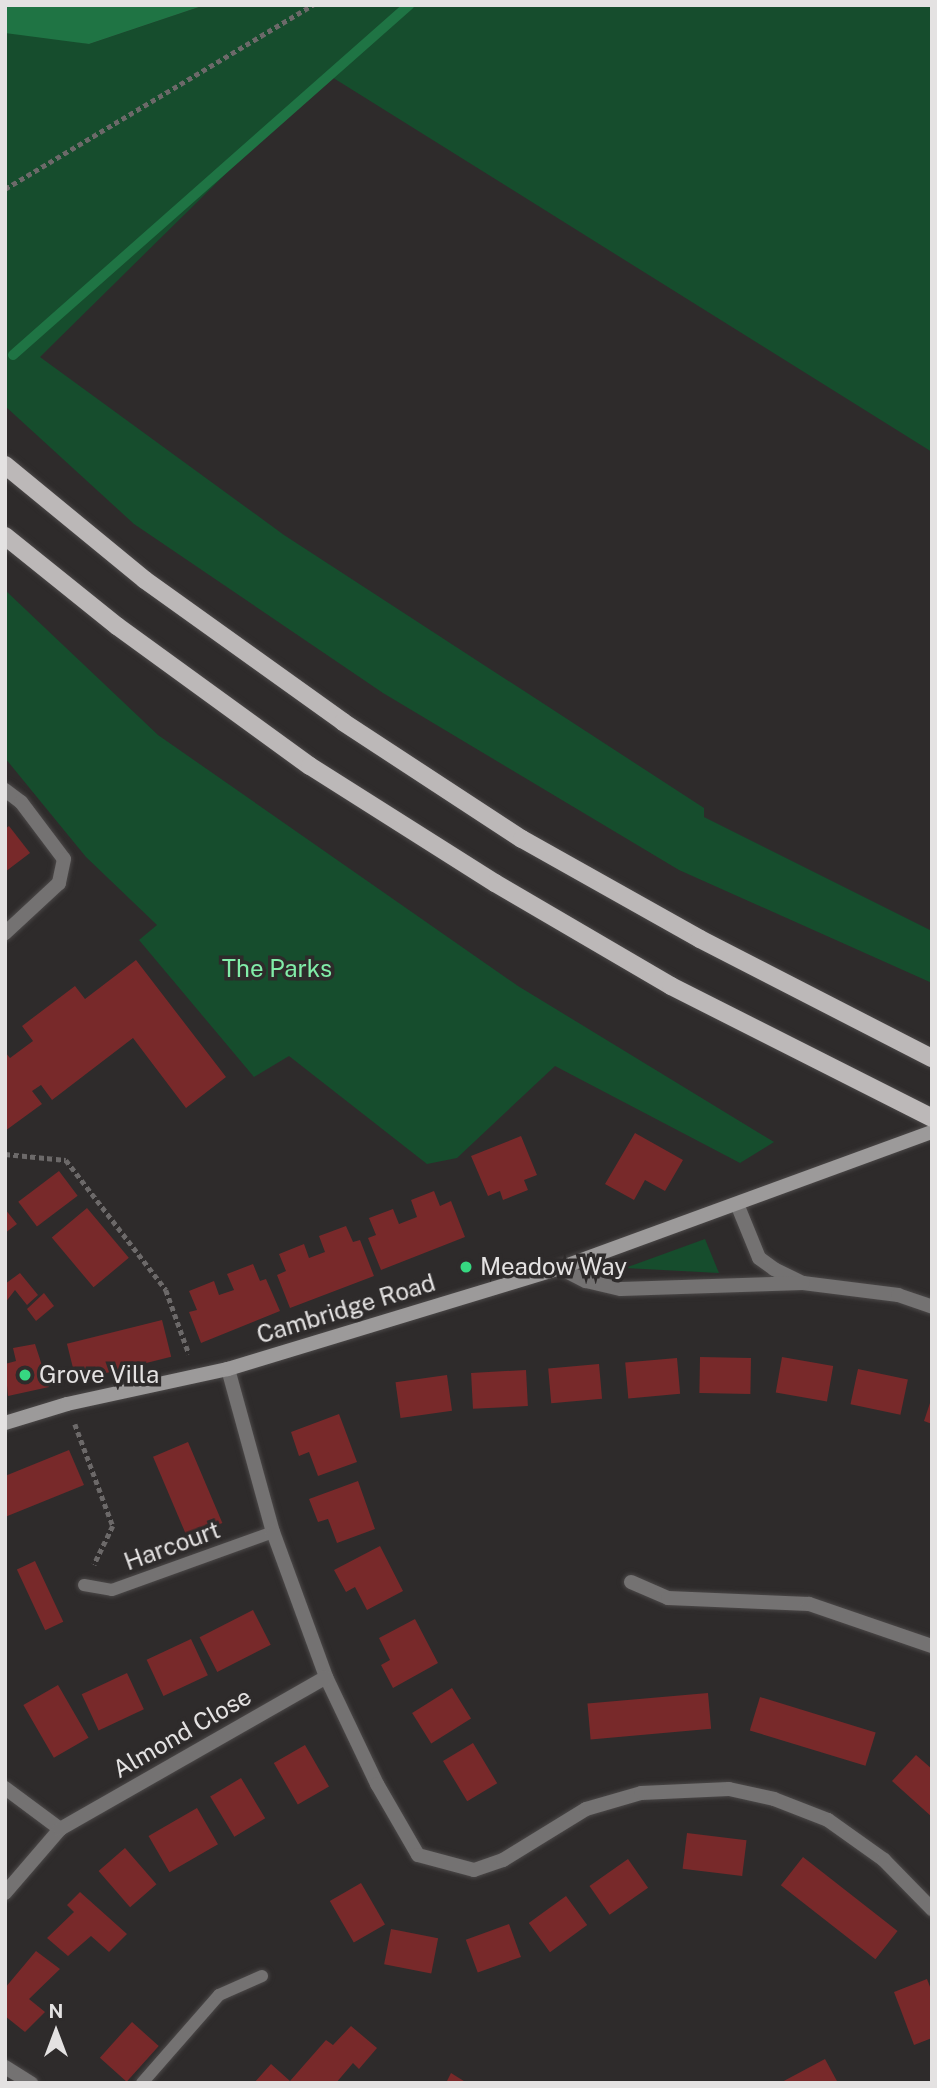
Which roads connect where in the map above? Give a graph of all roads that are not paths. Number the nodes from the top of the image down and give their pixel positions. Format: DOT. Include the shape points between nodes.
graph roads {
  1 [pos="5,465"];
  2 [pos="5,536"];
  3 [pos="5,789"];
  4 [pos="5,933"];
  5 [pos="932,1058"];
  6 [pos="932,1118"];
  7 [pos="932,1132"];
  8 [pos="737,1204"];
  9 [pos="560,1268"];
  10 [pos="803,1283"];
  11 [pos="932,1307"];
  12 [pos="228,1369"];
  13 [pos="5,1423"];
  14 [pos="274,1532"];
  15 [pos="631,1582"];
  16 [pos="84,1585"];
  17 [pos="932,1646"];
  18 [pos="326,1677"];
  19 [pos="5,1788"];
  20 [pos="60,1829"];
  21 [pos="5,1893"];
  22 [pos="932,1909"];
  23 [pos="262,1976"];
  24 [pos="5,2067"];
  25 [pos="31,2083"];
  26 [pos="142,2083"];
  1 -- 5 [label="main road" via="145,580 376,744 522,838"];
  2 -- 6 [label="main road" via="117,626 310,766 495,883 671,986"];
  3 -- 4 [label="street" via="21,802 64,859 58,883"];
  7 -- 8 [label="main road, Cambridge Road"];
  8 -- 9 [label="main road, Cambridge Road"];
  8 -- 10 [label="street" via="758,1258"];
  9 -- 10 [label="street" via="586,1281 621,1289"];
  9 -- 12 [label="main road, Cambridge Road"];
  10 -- 11 [label="street" via="898,1295"];
  12 -- 13 [label="main road, Cambridge Road" via="67,1404"];
  12 -- 14 [label="street"];
  14 -- 16 [label="lane, Harcourt" via="112,1590"];
  14 -- 18 [label="street"];
  15 -- 17 [label="street" via="668,1598 809,1604"];
  18 -- 20 [label="street, Almond Close"];
  18 -- 22 [label="street" via="377,1784 418,1855 474,1870 503,1860 586,1809 641,1793 729,1788 828,1820 884,1860"];
  19 -- 20 [label="street"];
  20 -- 21 [label="street, Almond Close"];
  23 -- 26 [label="lane" via="219,1995"];
  24 -- 25 [label="street"];
}
